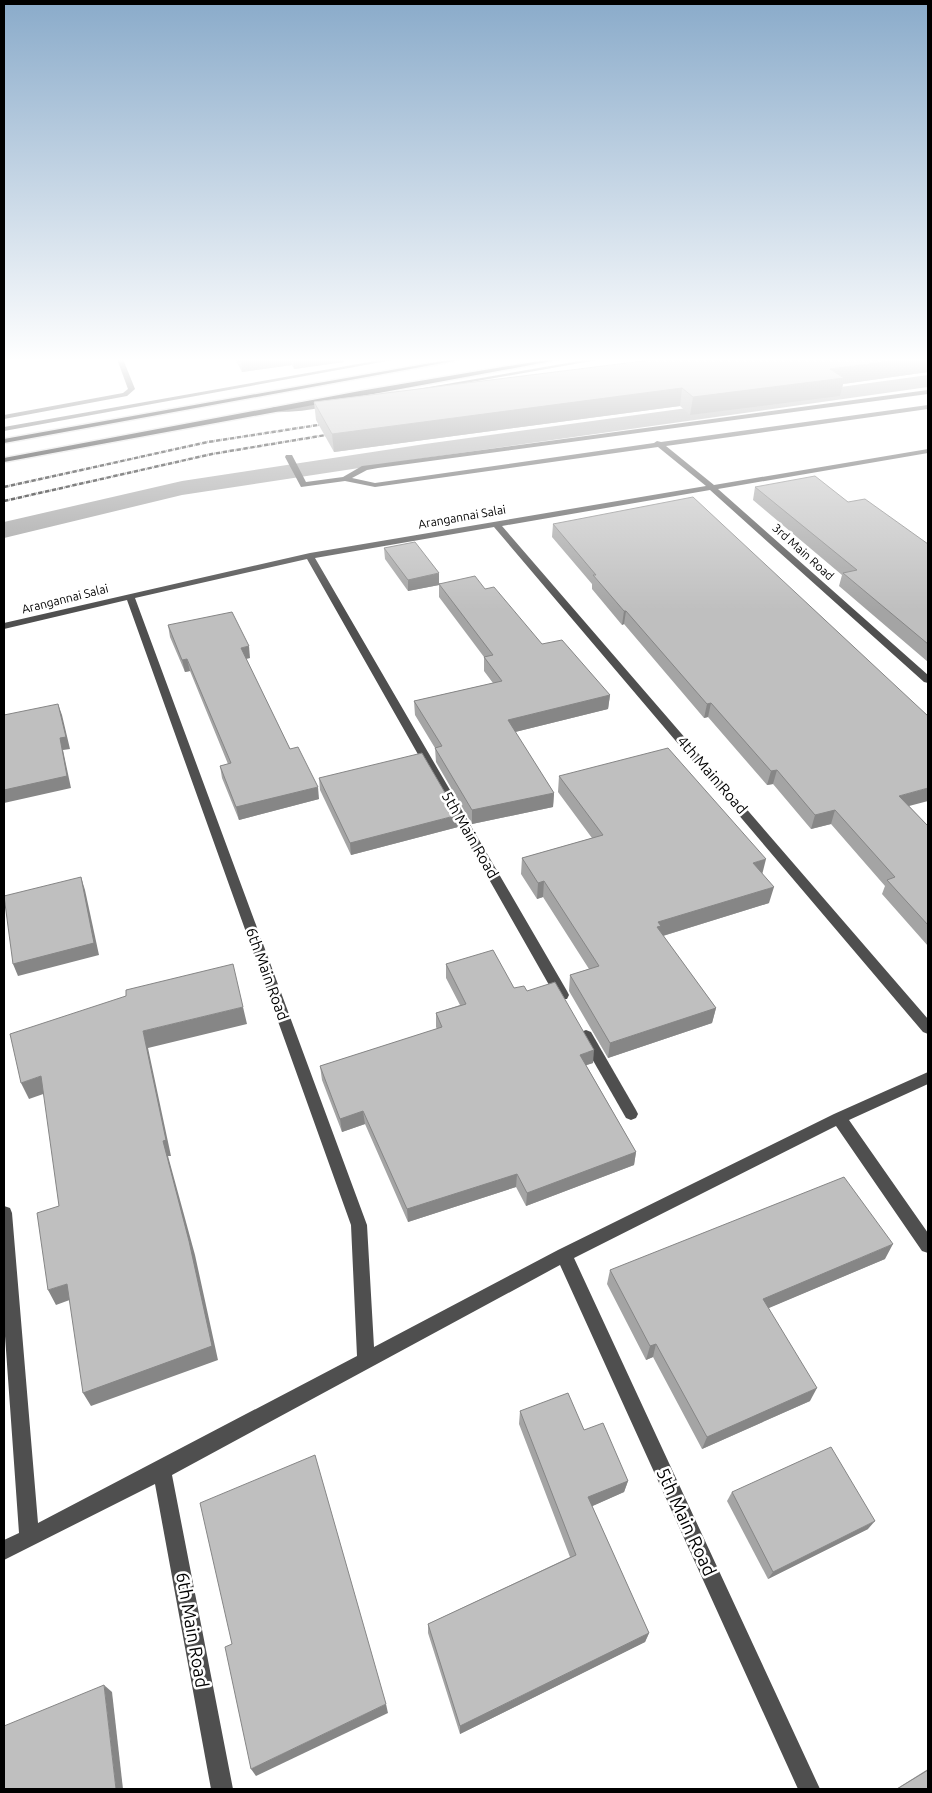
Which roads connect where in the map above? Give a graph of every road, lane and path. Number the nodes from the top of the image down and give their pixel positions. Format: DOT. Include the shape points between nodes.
graph roads {
  1 [pos="95,443"];
  2 [pos="552,443"];
  3 [pos="657,443"];
  4 [pos="676,443"];
  5 [pos="660,445"];
  6 [pos="928,451"];
  7 [pos="290,457"];
  8 [pos="4,460"];
  9 [pos="345,479"];
  10 [pos="710,486"];
  11 [pos="496,523"];
  12 [pos="310,556"];
  13 [pos="130,596"];
  14 [pos="4,626"];
  15 [pos="928,680"];
  16 [pos="567,1003"];
  17 [pos="581,1028"];
  18 [pos="928,1028"];
  19 [pos="928,1078"];
  20 [pos="631,1114"];
  21 [pos="839,1118"];
  22 [pos="4,1213"];
  23 [pos="928,1246"];
  24 [pos="564,1255"];
  25 [pos="366,1360"];
  26 [pos="162,1470"];
  27 [pos="29,1538"];
  28 [pos="4,1550"];
  29 [pos="222,1789"];
  30 [pos="809,1789"];
  1 -- 8 [label="main road"];
  2 -- 9 [label="street" via="365,468"];
  3 -- 5 [label="street, 3rd Main Road"];
  4 -- 5 [label="street"];
  5 -- 9 [label="street" via="375,485"];
  5 -- 10 [label="street, 3rd Main Road"];
  6 -- 10 [label="street, Arangannai Salai"];
  7 -- 9 [label="street" via="304,485"];
  10 -- 11 [label="street, Arangannai Salai"];
  10 -- 15 [label="street, 3rd Main Road"];
  11 -- 12 [label="street, Arangannai Salai"];
  11 -- 18 [label="street, 4th Main Road"];
  12 -- 13 [label="street, Arangannai Salai"];
  12 -- 16 [label="street, 5th Main Road"];
  13 -- 14 [label="street, Arangannai Salai"];
  13 -- 25 [label="street, 6th Main Road" via="359,1225"];
  17 -- 20 [label="street"];
  19 -- 21 [label="street"];
  21 -- 23 [label="street"];
  21 -- 24 [label="street"];
  22 -- 27 [label="street"];
  24 -- 25 [label="street"];
  24 -- 30 [label="street, 5th Main Road"];
  25 -- 26 [label="street"];
  26 -- 27 [label="street"];
  26 -- 29 [label="street, 6th Main Road"];
  27 -- 28 [label="street"];
}
